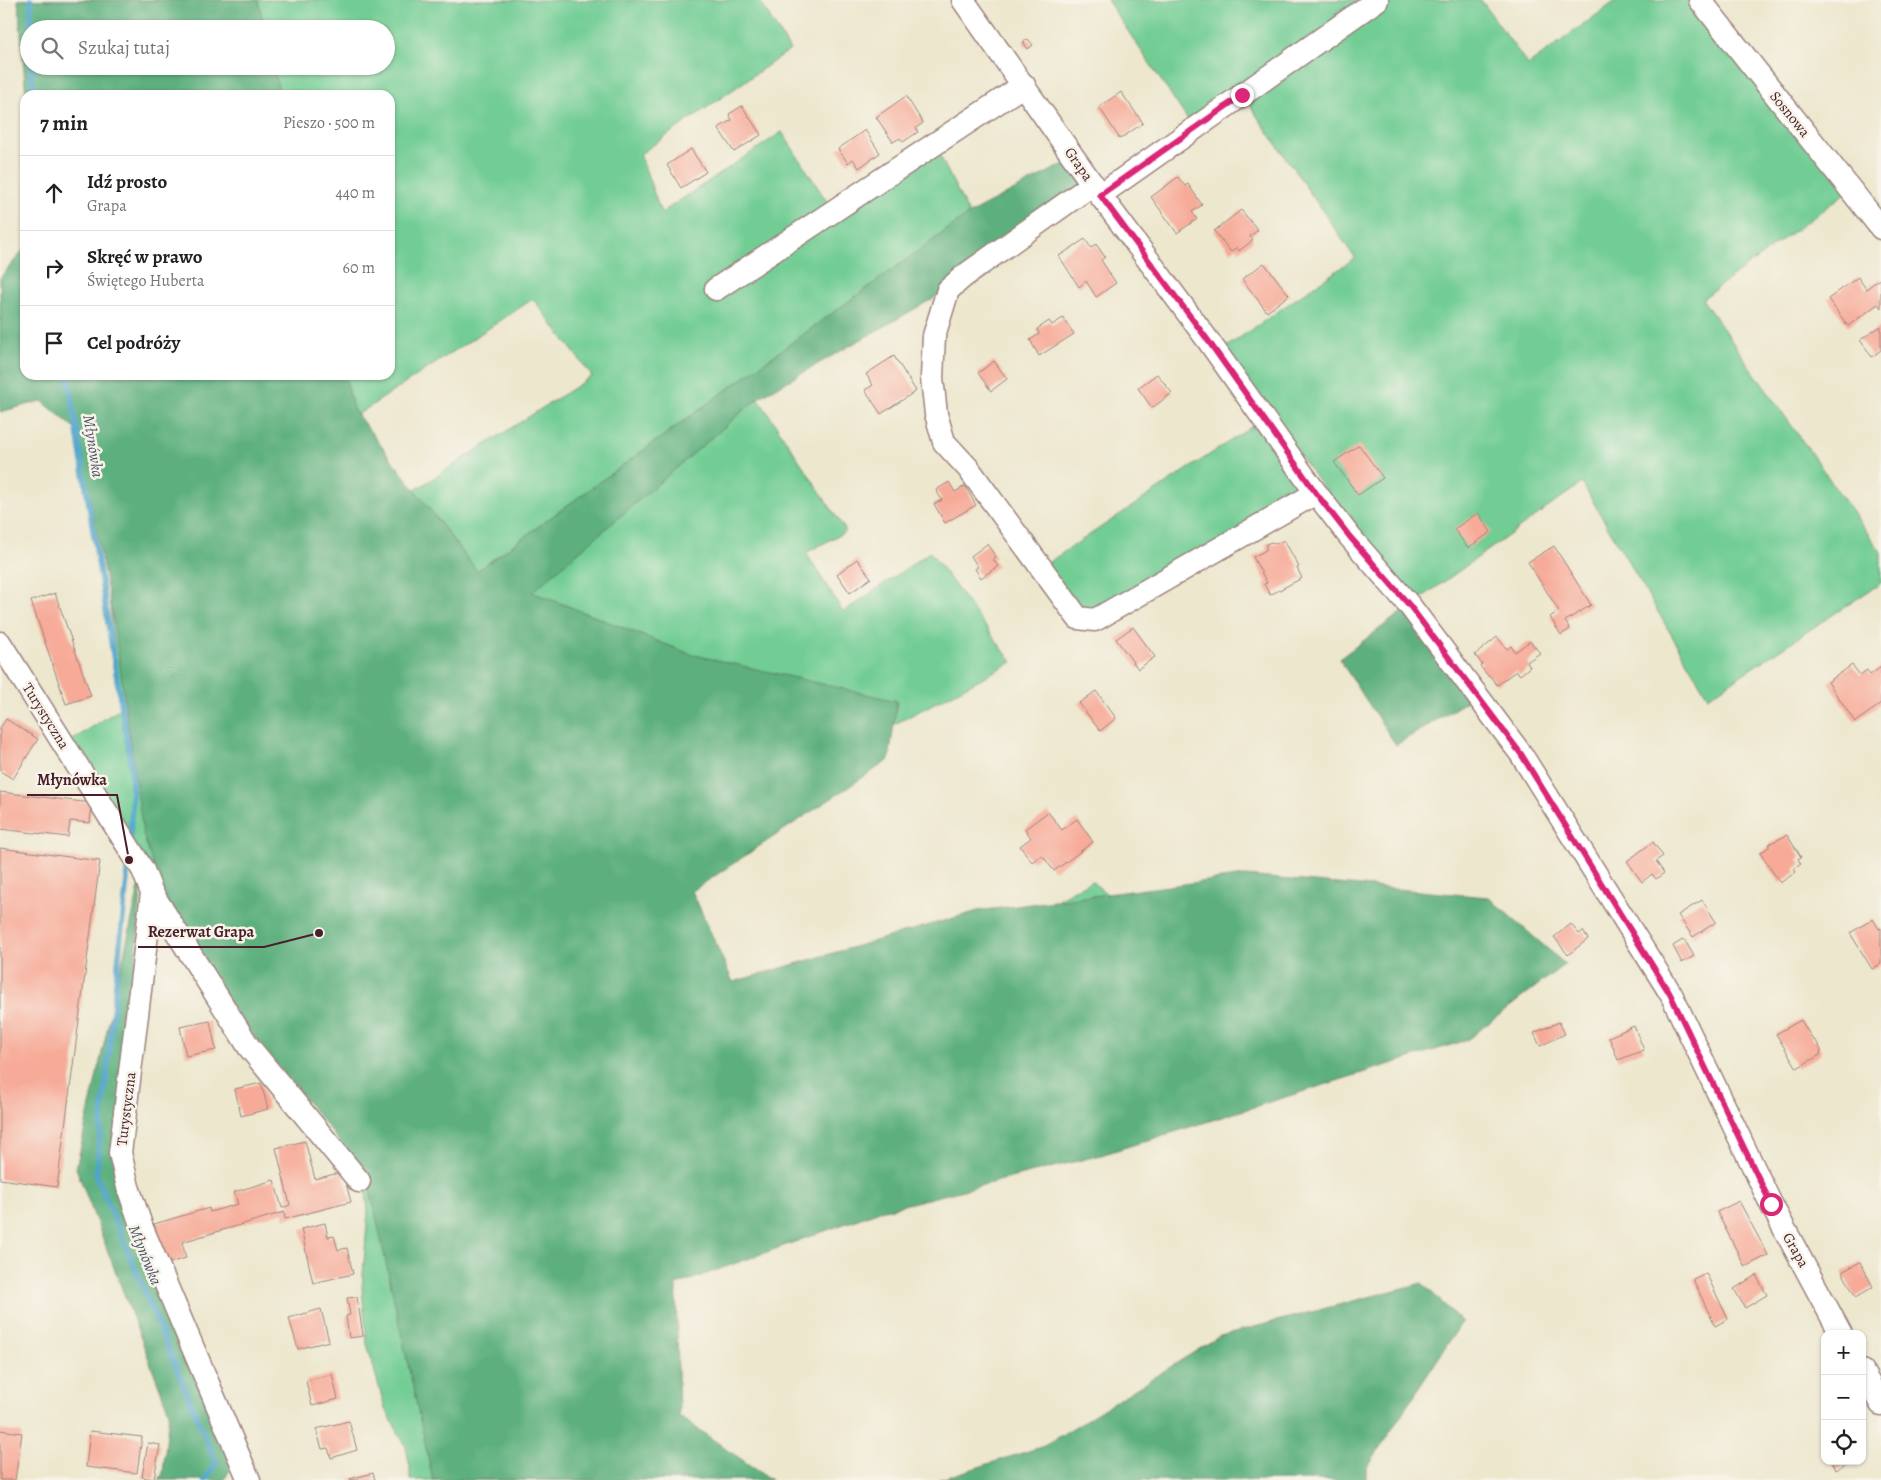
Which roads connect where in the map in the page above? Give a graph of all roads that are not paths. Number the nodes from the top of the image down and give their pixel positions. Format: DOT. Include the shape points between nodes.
graph roads {
  1 [pos="963,0"];
  2 [pos="1377,0"];
  3 [pos="1700,0"];
  4 [pos="1024,84"];
  5 [pos="1097,190"];
  6 [pos="1881,228"];
  7 [pos="716,289"];
  8 [pos="1316,493"];
  9 [pos="0,643"];
  10 [pos="152,894"];
  11 [pos="359,1182"];
  12 [pos="1839,1330"];
  13 [pos="1864,1375"];
  14 [pos="1881,1404"];
  15 [pos="250,1480"];
  1 -- 4 [label="street, Grapa"];
  2 -- 5 [label="street"];
  3 -- 6 [label="street, Sosnowa"];
  4 -- 5 [label="street, Grapa"];
  4 -- 7 [label="street"];
  5 -- 8 [label="street, Grapa"];
  5 -- 8 [label="street" via="964,276 948,290 934,336 932,378 936,414 944,442 968,468 1078,618 1095,620"];
  8 -- 12 [label="street, Grapa" via="1410,606 1521,754 1586,858 1670,994 1771,1204"];
  9 -- 10 [label="street, Turystyczna" via="143,870"];
  10 -- 11 [label="street, Turystyczna" via="249,1047"];
  10 -- 15 [label="street, Turystyczna" via="120,1153 142,1228"];
  13 -- 14 [label="street"];
}
